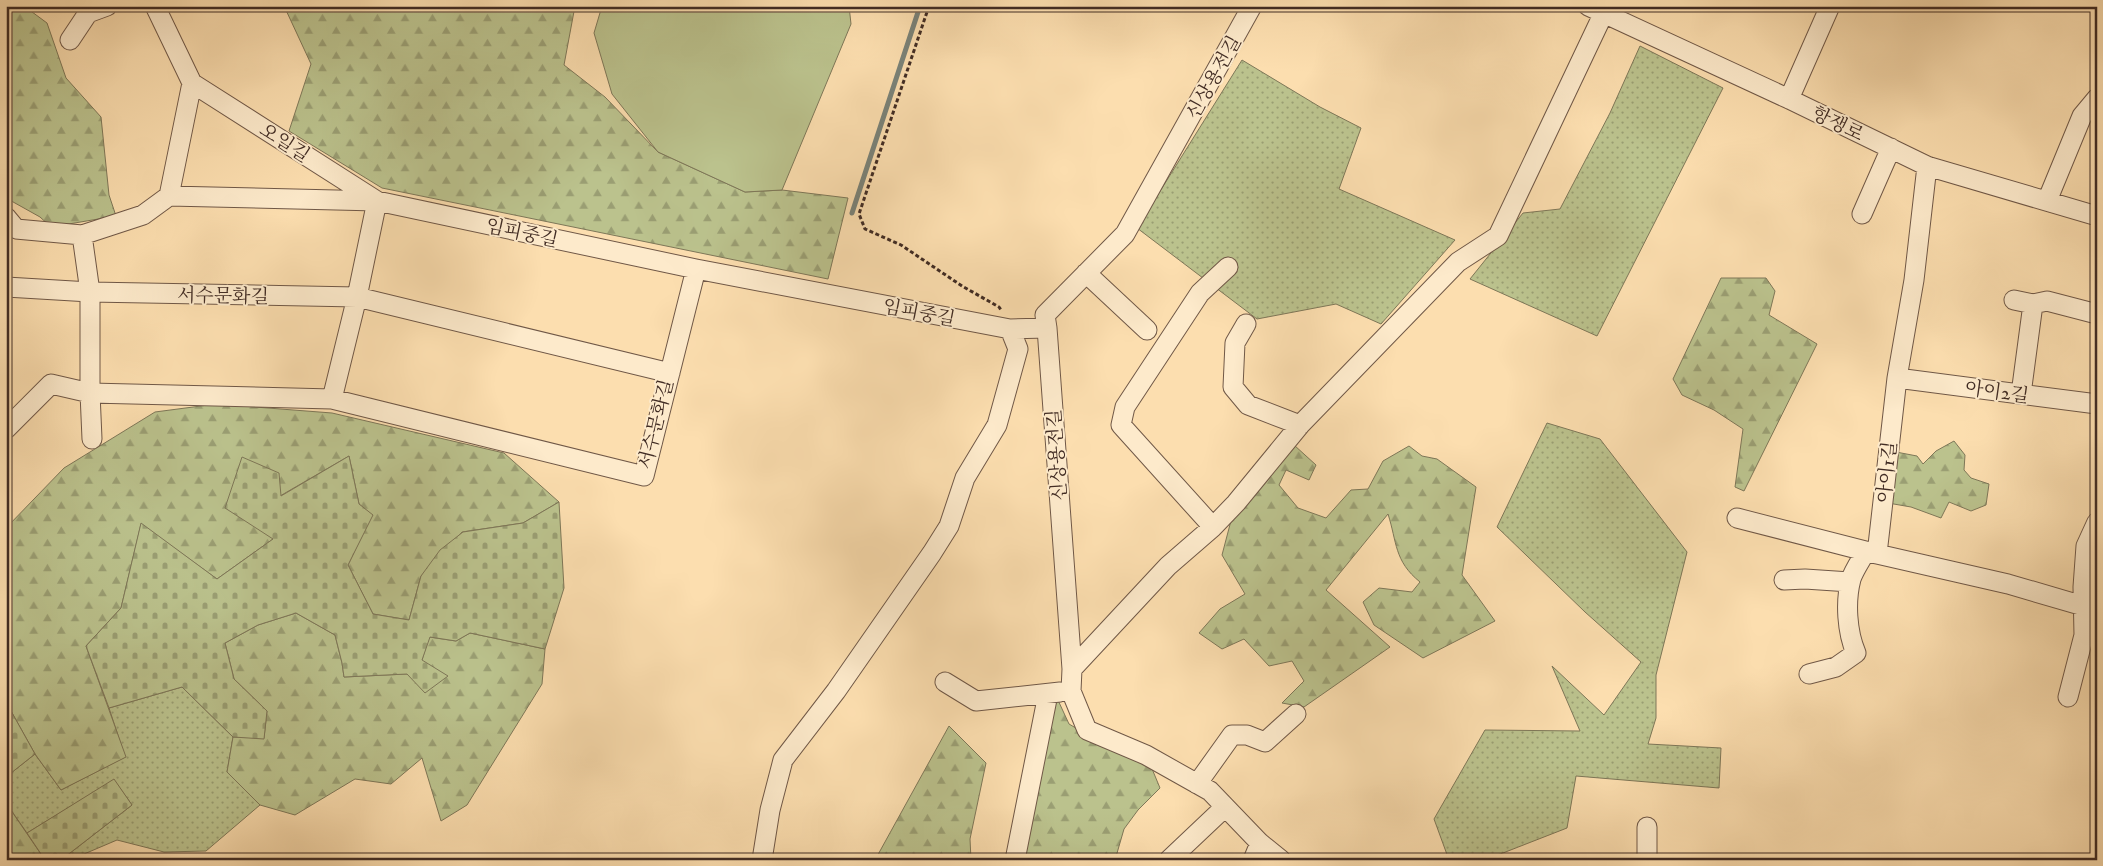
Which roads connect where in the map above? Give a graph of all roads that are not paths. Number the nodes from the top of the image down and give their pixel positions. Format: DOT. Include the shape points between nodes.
graph roads {
  1 [pos="107,6"];
  2 [pos="155,6"];
  3 [pos="1252,6"];
  4 [pos="1830,6"];
  5 [pos="1599,9"];
  6 [pos="70,40"];
  7 [pos="192,83"];
  8 [pos="2097,98"];
  9 [pos="1789,99"];
  10 [pos="1890,148"];
  11 [pos="1927,166"];
  12 [pos="169,196"];
  13 [pos="377,201"];
  14 [pos="2048,201"];
  15 [pos="1862,214"];
  16 [pos="2097,216"];
  17 [pos="6,217"];
  18 [pos="82,235"];
  19 [pos="1228,267"];
  20 [pos="696,269"];
  21 [pos="1086,273"];
  22 [pos="6,287"];
  23 [pos="90,292"];
  24 [pos="357,297"];
  25 [pos="2014,300"];
  26 [pos="2033,304"];
  27 [pos="2097,314"];
  28 [pos="1246,324"];
  29 [pos="1047,328"];
  30 [pos="1010,329"];
  31 [pos="1147,330"];
  32 [pos="670,373"];
  33 [pos="1897,378"];
  34 [pos="90,393"];
  35 [pos="2022,394"];
  36 [pos="332,398"];
  37 [pos="2097,404"];
  38 [pos="1300,425"];
  39 [pos="6,428"];
  40 [pos="92,440"];
  41 [pos="1737,518"];
  42 [pos="2097,522"];
  43 [pos="1213,527"];
  44 [pos="1872,553"];
  45 [pos="1784,580"];
  46 [pos="1850,582"];
  47 [pos="2091,608"];
  48 [pos="1072,669"];
  49 [pos="1809,674"];
  50 [pos="945,682"];
  51 [pos="1071,691"];
  52 [pos="1048,694"];
  53 [pos="2068,697"];
  54 [pos="1296,714"];
  55 [pos="1197,784"];
  56 [pos="1225,807"];
  57 [pos="1648,827"];
  58 [pos="1257,852"];
  59 [pos="762,860"];
  60 [pos="1015,860"];
  61 [pos="1169,860"];
  62 [pos="1282,860"];
  63 [pos="1647,860"];
  1 -- 6 [label="street" via="88,13"];
  2 -- 7 [label="street"];
  3 -- 21 [label="street, 신상용전길" via="1125,234"];
  4 -- 9 [label="street"];
  5 -- 9 [label="street, 항쟁로"];
  5 -- 38 [label="street" via="1498,236 1458,262"];
  7 -- 12 [label="street"];
  7 -- 13 [label="street, 오일길"];
  8 -- 14 [label="street" via="2082,116"];
  9 -- 10 [label="street, 항쟁로"];
  10 -- 11 [label="street, 항쟁로"];
  10 -- 15 [label="street"];
  11 -- 14 [label="street, 항쟁로"];
  11 -- 33 [label="street, 아이1길" via="1914,280"];
  12 -- 13 [label="street, 임피중길"];
  12 -- 18 [label="street" via="143,215"];
  13 -- 20 [label="street, 임피중길"];
  13 -- 24 [label="street"];
  14 -- 16 [label="street, 항쟁로"];
  17 -- 18 [label="street" via="16,229"];
  18 -- 23 [label="street"];
  19 -- 43 [label="street" via="1200,293 1125,407 1121,425"];
  20 -- 30 [label="street, 임피중길"];
  20 -- 32 [label="street"];
  21 -- 29 [label="street, 신상용전길" via="1045,315"];
  21 -- 31 [label="street"];
  22 -- 23 [label="street, 서수문화길"];
  23 -- 24 [label="street, 서수문화길"];
  23 -- 34 [label="street"];
  24 -- 32 [label="street, 서수문화길"];
  24 -- 36 [label="street"];
  25 -- 26 [label="street"];
  26 -- 27 [label="street" via="2047,301"];
  26 -- 35 [label="street"];
  28 -- 38 [label="street" via="1235,344 1234,387 1248,405"];
  29 -- 30 [label="street, 임피중길"];
  29 -- 48 [label="street, 신상용전길"];
  30 -- 59 [label="street" via="1018,349 997,425 965,478 949,526 932,553 836,691 783,760"];
  32 -- 36 [label="street, 서수문화길" via="644,476"];
  33 -- 35 [label="street, 아이2길"];
  33 -- 44 [label="street, 아이1길"];
  34 -- 36 [label="street, 서수문화길"];
  34 -- 39 [label="street, 서수문화길" via="52,384"];
  34 -- 40 [label="street"];
  35 -- 37 [label="street, 아이2길"];
  38 -- 43 [label="street" via="1236,504"];
  41 -- 44 [label="street"];
  42 -- 47 [label="street" via="2086,546 2083,587"];
  43 -- 48 [label="street" via="1168,566"];
  44 -- 46 [label="street"];
  44 -- 47 [label="street" via="2008,584"];
  45 -- 46 [label="street"];
  46 -- 49 [label="street" via="1849,637 1856,653 1836,667"];
  47 -- 53 [label="street"];
  48 -- 51 [label="street, 신상용전길"];
  50 -- 52 [label="street" via="976,701"];
  51 -- 52 [label="street"];
  51 -- 55 [label="street, 신상용전길" via="1087,730 1146,755"];
  52 -- 60 [label="street"];
  54 -- 55 [label="street" via="1265,742 1247,735 1232,735"];
  55 -- 56 [label="street, 신상용전길" via="1210,791"];
  56 -- 58 [label="street, 신상용전길"];
  56 -- 61 [label="street"];
  57 -- 63 [label="street"];
  58 -- 62 [label="street, 신상용전길"];
}
